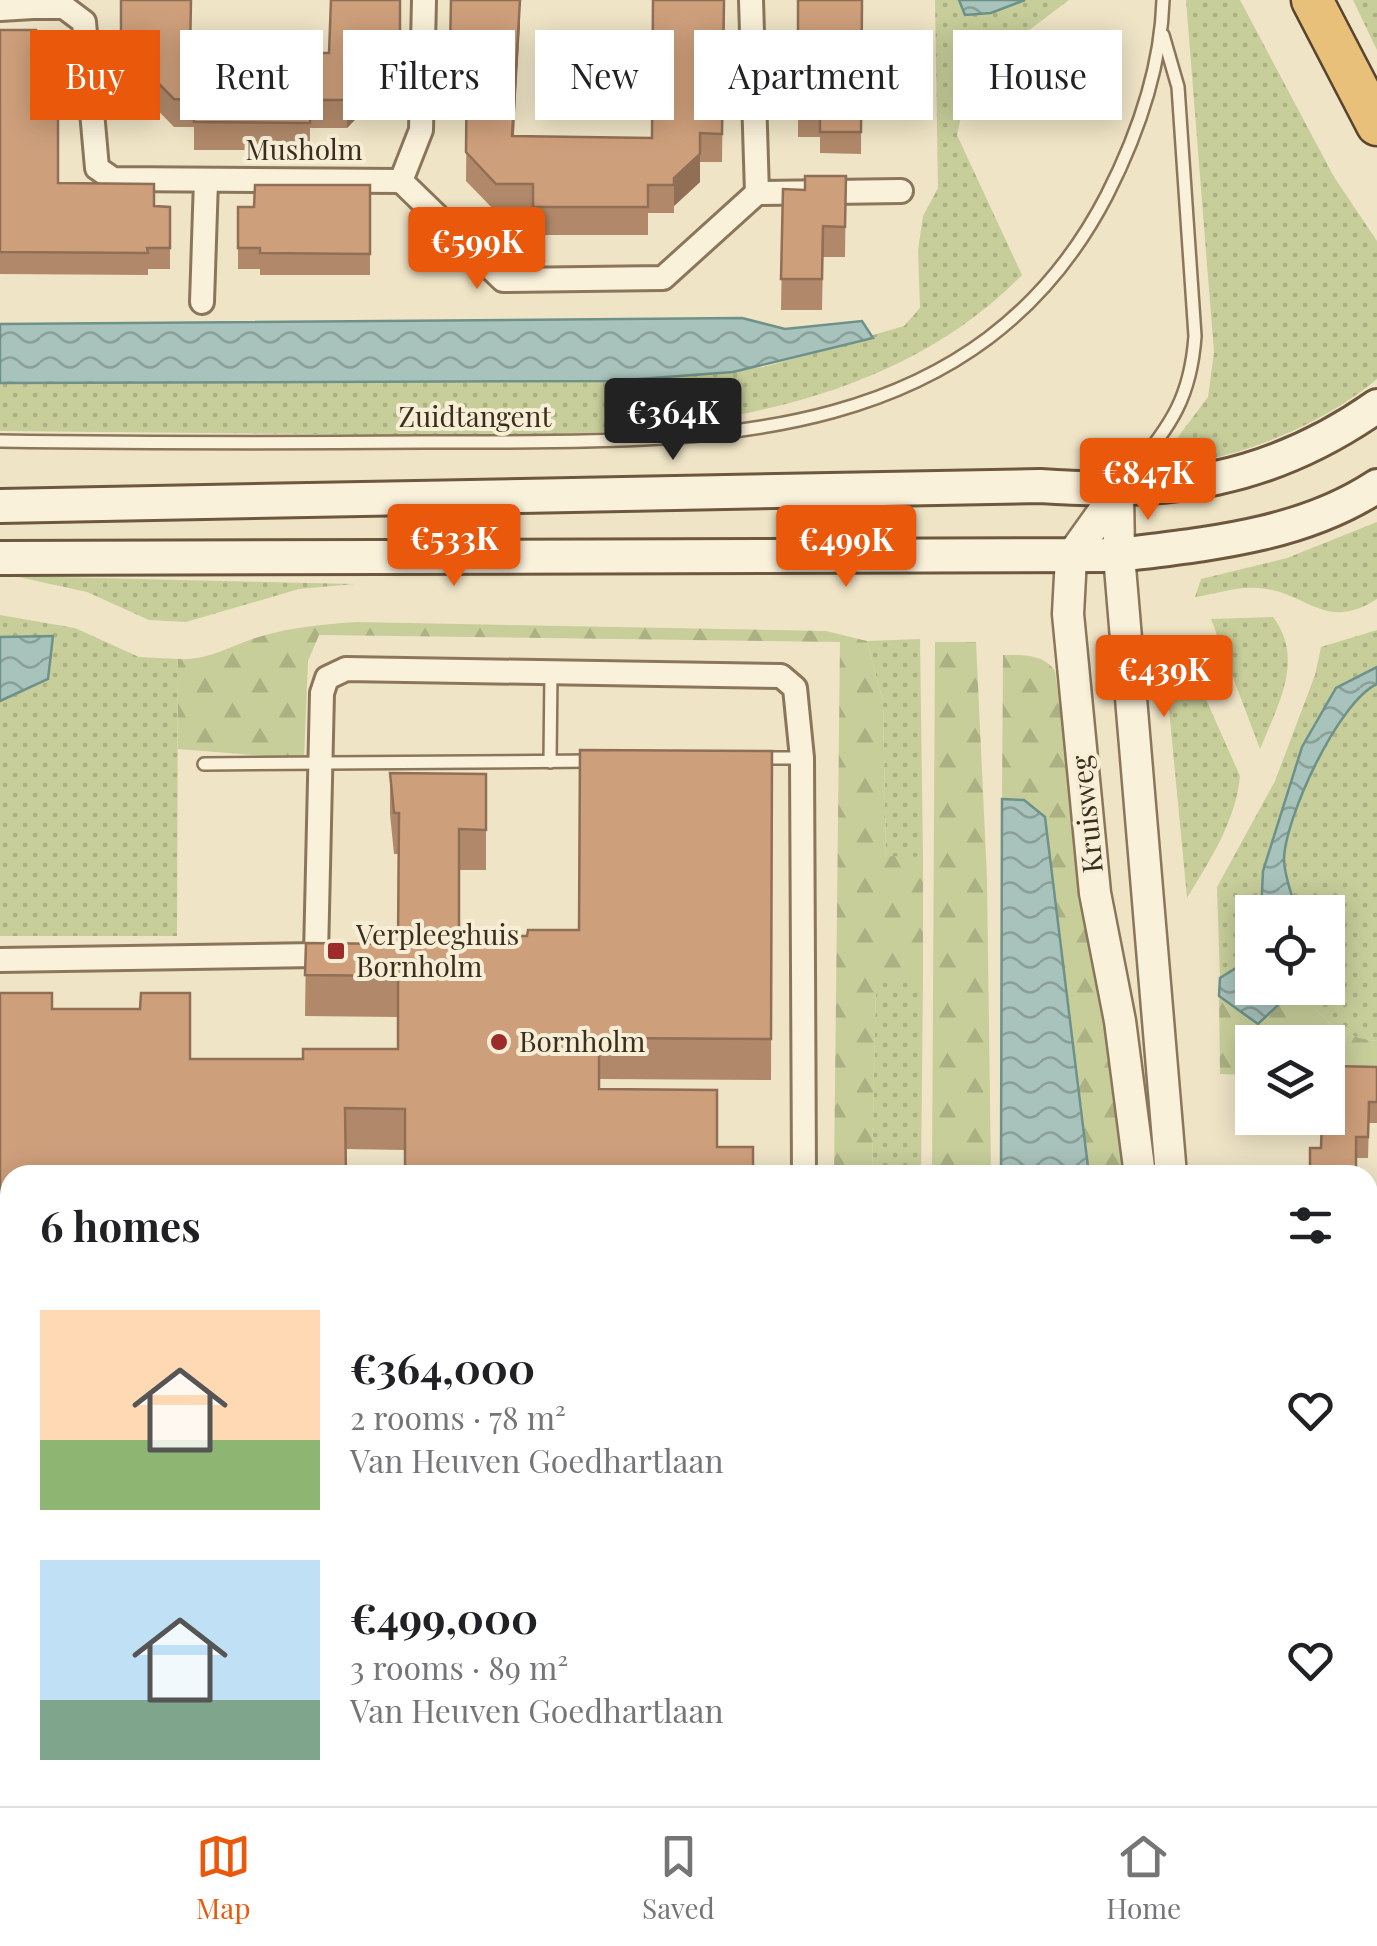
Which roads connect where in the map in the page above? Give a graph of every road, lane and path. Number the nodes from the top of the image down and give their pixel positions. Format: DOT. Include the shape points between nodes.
graph roads {
  1 [pos="424,0"];
  2 [pos="750,0"];
  3 [pos="1163,0"];
  4 [pos="1312,0"];
  5 [pos="33,4"];
  6 [pos="0,9"];
  7 [pos="1162,31"];
  8 [pos="1377,126"];
  9 [pos="206,180"];
  10 [pos="401,181"];
  11 [pos="901,191"];
  12 [pos="756,193"];
  13 [pos="202,302"];
  14 [pos="1377,406"];
  15 [pos="0,441"];
  16 [pos="1377,486"];
  17 [pos="1118,492"];
  18 [pos="0,506"];
  19 [pos="1119,555"];
  20 [pos="0,558"];
  21 [pos="1071,558"];
  22 [pos="551,671"];
  23 [pos="802,758"];
  24 [pos="744,759"];
  25 [pos="608,761"];
  26 [pos="550,762"];
  27 [pos="204,764"];
  28 [pos="320,766"];
  29 [pos="0,960"];
  30 [pos="804,1165"];
  31 [pos="1139,1165"];
  32 [pos="1170,1165"];
  1 -- 10 [label="street, Musholm" via="421,130"];
  2 -- 12 [label="street"];
  3 -- 7 [label="lane, Zuidtangent"];
  4 -- 8 [label="highway"];
  5 -- 6 [label="street"];
  5 -- 9 [label="street, Musholm" via="64,7 84,22 97,168 113,179"];
  7 -- 15 [label="lane, Zuidtangent" via="1127,155 1089,229 1042,288 984,340 888,397 797,424 638,442"];
  7 -- 17 [label="lane, Zuidtangent" via="1178,86 1192,372 1182,406"];
  9 -- 10 [label="street, Musholm"];
  9 -- 13 [label="street, Musholm"];
  10 -- 12 [label="street, Musholm" via="502,280 663,278"];
  11 -- 12 [label="street"];
  14 -- 17 [label="main road" via="1329,440 1217,481"];
  16 -- 19 [label="main road" via="1295,526"];
  17 -- 18 [label="main road" via="1040,486"];
  17 -- 19 [label="street, Kruisweg"];
  17 -- 21 [label="street"];
  19 -- 21 [label="main road"];
  19 -- 32 [label="street, Kruisweg"];
  20 -- 21 [label="main road"];
  21 -- 31 [label="street, Kruisweg" via="1068,614 1094,893"];
  22 -- 23 [label="street" via="781,676 795,688"];
  22 -- 26 [label="lane"];
  22 -- 28 [label="street" via="346,669 327,678 322,693"];
  23 -- 24 [label="lane"];
  23 -- 30 [label="street"];
  25 -- 26 [label="lane"];
  26 -- 28 [label="lane"];
  27 -- 28 [label="lane"];
  28 -- 29 [label="street" via="316,955"];
}
